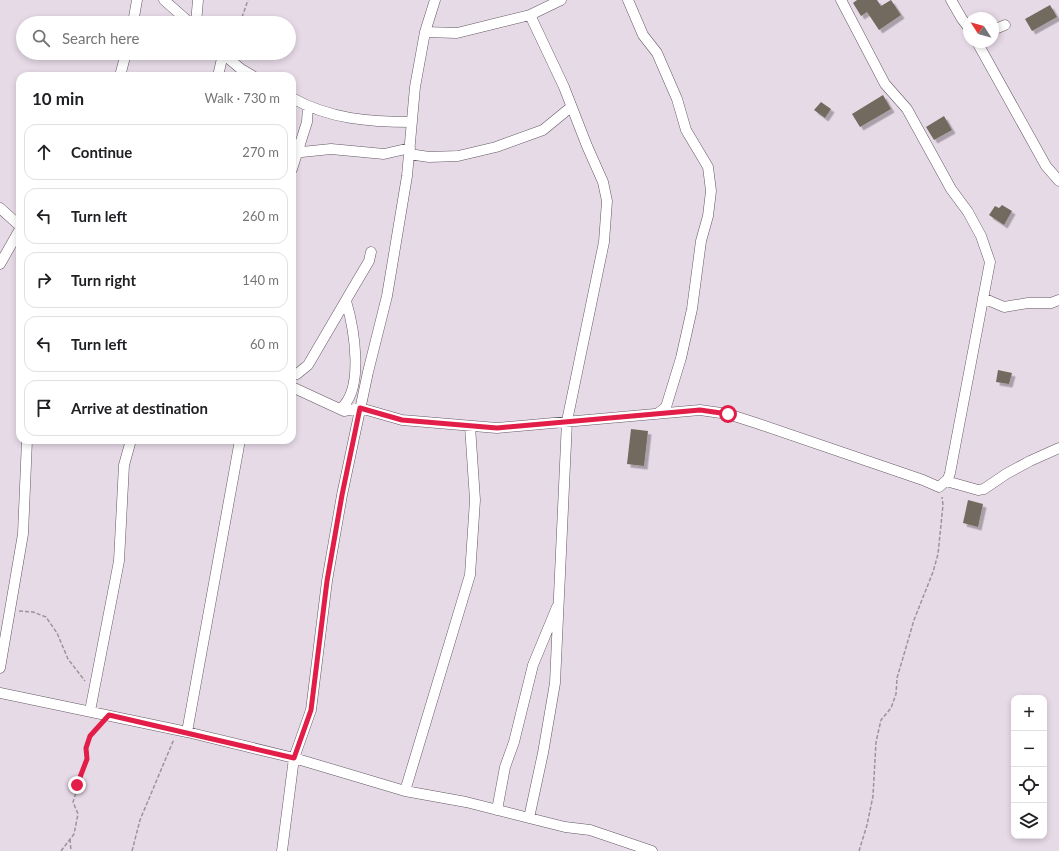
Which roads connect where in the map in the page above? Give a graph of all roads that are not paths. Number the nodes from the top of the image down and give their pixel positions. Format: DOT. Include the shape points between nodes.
graph roads {
  1 [pos="137,0"];
  2 [pos="164,0"];
  3 [pos="198,0"];
  4 [pos="435,0"];
  5 [pos="561,0"];
  6 [pos="628,0"];
  7 [pos="841,0"];
  8 [pos="951,0"];
  9 [pos="530,15"];
  10 [pos="134,16"];
  11 [pos="182,16"];
  12 [pos="197,16"];
  13 [pos="963,20"];
  14 [pos="1005,25"];
  15 [pos="999,28"];
  16 [pos="425,32"];
  17 [pos="981,48"];
  18 [pos="124,60"];
  19 [pos="221,60"];
  20 [pos="231,60"];
  21 [pos="121,72"];
  22 [pos="219,72"];
  23 [pos="248,72"];
  24 [pos="296,100"];
  25 [pos="308,106"];
  26 [pos="572,107"];
  27 [pos="412,122"];
  28 [pos="296,150"];
  29 [pos="409,151"];
  30 [pos="296,153"];
  31 [pos="1059,181"];
  32 [pos="0,208"];
  33 [pos="16,222"];
  34 [pos="16,236"];
  35 [pos="371,252"];
  36 [pos="0,264"];
  37 [pos="983,298"];
  38 [pos="1059,300"];
  39 [pos="346,301"];
  40 [pos="296,374"];
  41 [pos="296,388"];
  42 [pos="360,408"];
  43 [pos="340,409"];
  44 [pos="657,414"];
  45 [pos="567,421"];
  46 [pos="470,426"];
  47 [pos="27,444"];
  48 [pos="130,444"];
  49 [pos="239,444"];
  50 [pos="1059,448"];
  51 [pos="943,484"];
  52 [pos="560,601"];
  53 [pos="0,668"];
  54 [pos="0,693"];
  55 [pos="90,711"];
  56 [pos="182,731"];
  57 [pos="294,758"];
  58 [pos="405,791"];
  59 [pos="497,810"];
  60 [pos="529,818"];
  61 [pos="282,851"];
  62 [pos="652,851"];
  1 -- 10 [label="street"];
  2 -- 11 [label="street"];
  3 -- 12 [label="street"];
  4 -- 16 [label="street"];
  5 -- 9 [label="street"];
  6 -- 44 [label="street" via="643,34 657,53 677,99 686,130 708,167 711,190 692,309 681,358 666,407"];
  7 -- 37 [label="street" via="885,84 907,109 981,236 990,262"];
  8 -- 13 [label="street"];
  9 -- 16 [label="street" via="457,33"];
  9 -- 26 [label="street"];
  14 -- 15 [label="street"];
  16 -- 27 [label="street" via="414,87"];
  17 -- 31 [label="street" via="1046,166"];
  18 -- 21 [label="street"];
  19 -- 22 [label="street"];
  20 -- 23 [label="street"];
  24 -- 25 [label="street"];
  25 -- 27 [label="street" via="354,120"];
  25 -- 28 [label="street" via="307,122"];
  26 -- 29 [label="street" via="543,130 496,147 458,156 429,157"];
  26 -- 45 [label="street" via="604,182 607,201 604,242"];
  27 -- 29 [label="street"];
  29 -- 30 [label="street" via="384,154 331,149"];
  29 -- 42 [label="street" via="387,296"];
  32 -- 33 [label="street"];
  34 -- 36 [label="street"];
  35 -- 39 [label="street" via="369,261"];
  37 -- 38 [label="street" via="1004,308"];
  37 -- 51 [label="street" via="952,467"];
  39 -- 40 [label="street" via="308,365"];
  39 -- 43 [label="street" via="355,339 354,377 347,403"];
  41 -- 43 [label="street"];
  42 -- 43 [label="street" via="344,411"];
  42 -- 46 [label="street" via="402,420"];
  42 -- 57 [label="street" via="327,581 311,710"];
  44 -- 45 [label="street"];
  44 -- 51 [label="street" via="700,410 728,414"];
  45 -- 46 [label="street" via="497,428"];
  45 -- 52 [label="street"];
  46 -- 58 [label="street" via="475,500 470,575"];
  47 -- 53 [label="street" via="24,534"];
  48 -- 55 [label="street" via="124,465 119,561"];
  49 -- 56 [label="street"];
  50 -- 51 [label="street" via="1030,460 984,489"];
  52 -- 59 [label="street" via="533,665 514,742 505,767"];
  52 -- 60 [label="street" via="555,683"];
  54 -- 55 [label="street"];
  55 -- 56 [label="street"];
  56 -- 57 [label="street"];
  57 -- 58 [label="street"];
  57 -- 61 [label="street"];
  58 -- 59 [label="street"];
  59 -- 60 [label="street"];
  60 -- 62 [label="street" via="590,830"];
}
